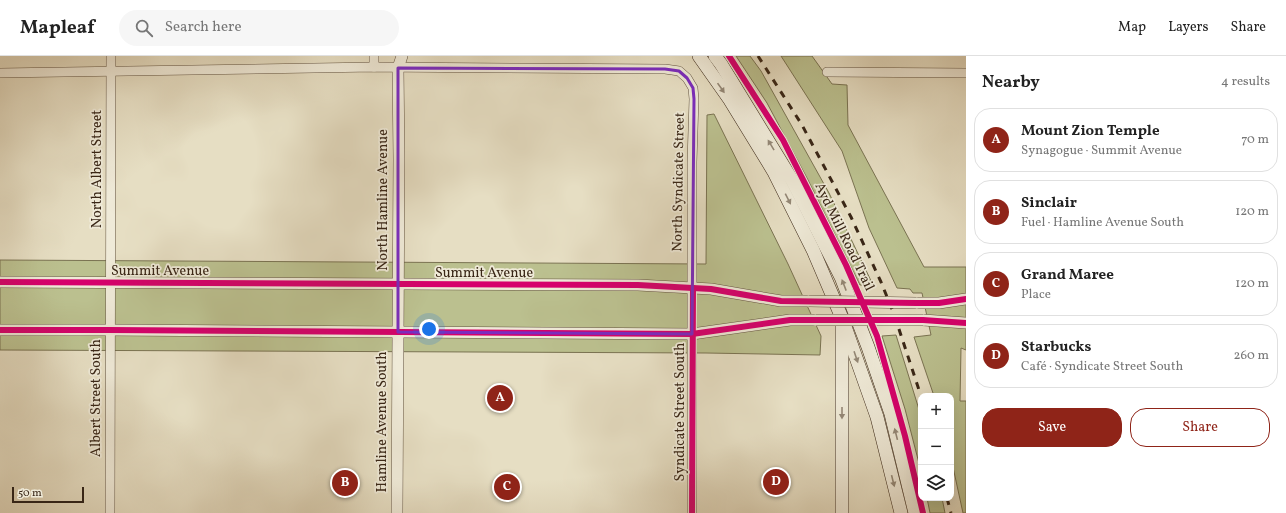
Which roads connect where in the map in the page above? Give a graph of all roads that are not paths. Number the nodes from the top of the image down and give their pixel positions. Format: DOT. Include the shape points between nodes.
graph roads {
  1 [pos="111,56"];
  2 [pos="374,56"];
  3 [pos="393,56"];
  4 [pos="402,56"];
  5 [pos="699,56"];
  6 [pos="715,56"];
  7 [pos="374,67"];
  8 [pos="398,68"];
  9 [pos="111,72"];
  10 [pos="827,72"];
  11 [pos="0,73"];
  12 [pos="966,73"];
  13 [pos="0,282"];
  14 [pos="110,283"];
  15 [pos="398,284"];
  16 [pos="693,288"];
  17 [pos="966,299"];
  18 [pos="842,318"];
  19 [pos="966,322"];
  20 [pos="0,330"];
  21 [pos="110,330"];
  22 [pos="398,332"];
  23 [pos="692,334"];
  24 [pos="110,513"];
  25 [pos="397,513"];
  26 [pos="692,513"];
  27 [pos="842,513"];
  28 [pos="901,513"];
  29 [pos="915,513"];
  1 -- 9 [label="street, North Albert Street"];
  2 -- 7 [label="street"];
  3 -- 8 [label="street, North Hamline Avenue"];
  4 -- 8 [label="street, North Hamline Avenue"];
  5 -- 18 [label="main road, one-way" via="730,100 774,172 813,250"];
  29 -- 6 [label="main road, one-way" via="891,414 841,277 792,180"];
  7 -- 8 [label="street"];
  7 -- 9 [label="street"];
  8 -- 15 [label="street, North Hamline Avenue"];
  8 -- 16 [label="street, North Syndicate Street" via="679,71 693,88 694,99"];
  9 -- 11 [label="street"];
  9 -- 14 [label="street, North Albert Street"];
  10 -- 12 [label="street"];
  13 -- 14 [label="street, Summit Avenue"];
  14 -- 15 [label="street, Summit Avenue"];
  14 -- 21 [label="street, Albert Street South"];
  15 -- 16 [label="street, Summit Avenue"];
  15 -- 22 [label="street, North Hamline Avenue"];
  16 -- 17 [label="street, Summit Avenue, bridge" via="781,301 939,303"];
  16 -- 23 [label="street, Syndicate Street South"];
  18 -- 27 [label="main road, one-way"];
  18 -- 28 [label="main road, one-way" via="877,417"];
  19 -- 23 [label="street, bridge" via="790,320"];
  20 -- 21 [label="street"];
  21 -- 22 [label="street"];
  21 -- 24 [label="street, Albert Street South"];
  22 -- 23 [label="street"];
  22 -- 25 [label="street, Hamline Avenue South"];
  23 -- 26 [label="street, Syndicate Street South"];
}
